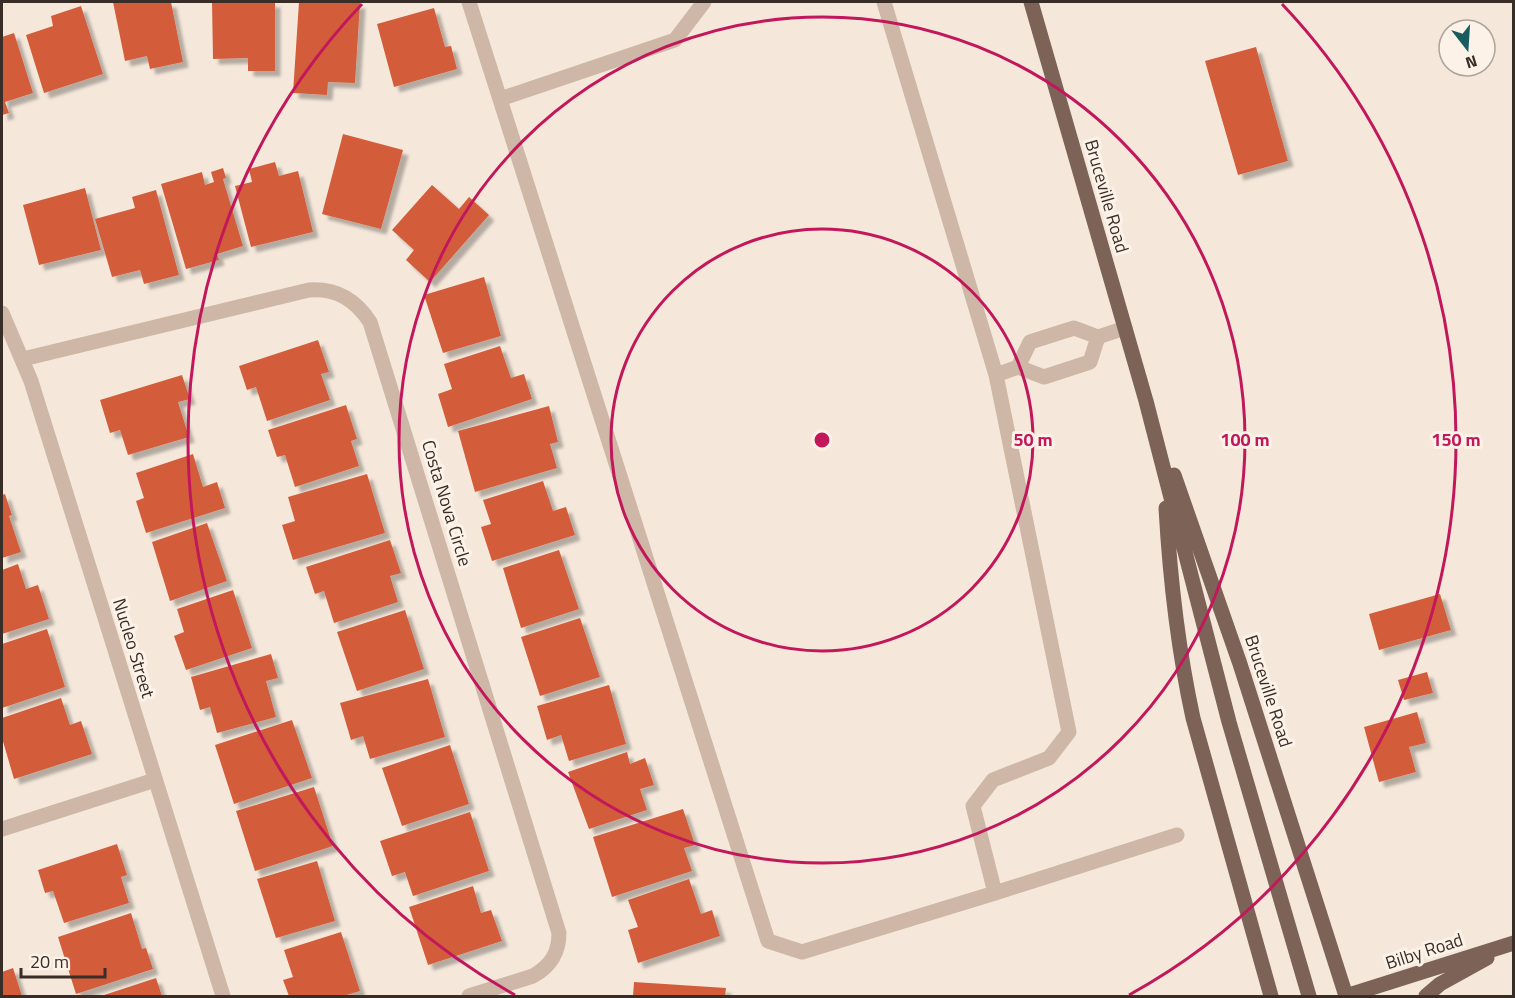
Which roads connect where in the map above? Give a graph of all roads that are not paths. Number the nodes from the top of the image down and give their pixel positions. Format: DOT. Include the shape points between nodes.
graph roads {
  1 [pos="469,2"];
  2 [pos="704,2"];
  3 [pos="884,2"];
  4 [pos="1030,2"];
  5 [pos="500,99"];
  6 [pos="2,313"];
  7 [pos="1125,328"];
  8 [pos="1098,337"];
  9 [pos="23,358"];
  10 [pos="1018,367"];
  11 [pos="996,375"];
  12 [pos="1146,400"];
  13 [pos="1164,470"];
  14 [pos="155,780"];
  15 [pos="2,829"];
  16 [pos="1177,835"];
  17 [pos="995,893"];
  18 [pos="1510,944"];
  19 [pos="223,996"];
  20 [pos="469,996"];
  21 [pos="1271,996"];
  22 [pos="1309,996"];
  23 [pos="1346,996"];
  24 [pos="1426,996"];
  1 -- 5 [label="street"];
  2 -- 5 [label="street" via="675,40"];
  3 -- 11 [label="street"];
  4 -- 7 [label="main road, Bruceville Road"];
  5 -- 17 [label="street" via="768,941 802,952"];
  6 -- 9 [label="street, Nucleo Street"];
  7 -- 8 [label="street"];
  7 -- 12 [label="main road, Bruceville Road"];
  8 -- 10 [label="street" via="1074,328 1030,342"];
  8 -- 10 [label="street" via="1090,362 1044,377"];
  9 -- 14 [label="street, Nucleo Street"];
  9 -- 20 [label="street, Costa Nova Circle" via="309,290 343,295 363,310 374,333 559,933 556,954 543,970"];
  10 -- 11 [label="street"];
  11 -- 17 [label="street" via="1069,732 1049,758 993,780 973,806"];
  12 -- 13 [label="main road, Bruceville Road"];
  12 -- 23 [label="main road, Bruceville Road" via="1240,664"];
  13 -- 21 [label="main road" via="1186,684"];
  13 -- 22 [label="main road, Bruceville Road" via="1229,722"];
  14 -- 15 [label="street"];
  14 -- 19 [label="street, Nucleo Street"];
  16 -- 17 [label="street"];
  18 -- 23 [label="main road, Bilby Road"];
  18 -- 24 [label="main road"];
}
